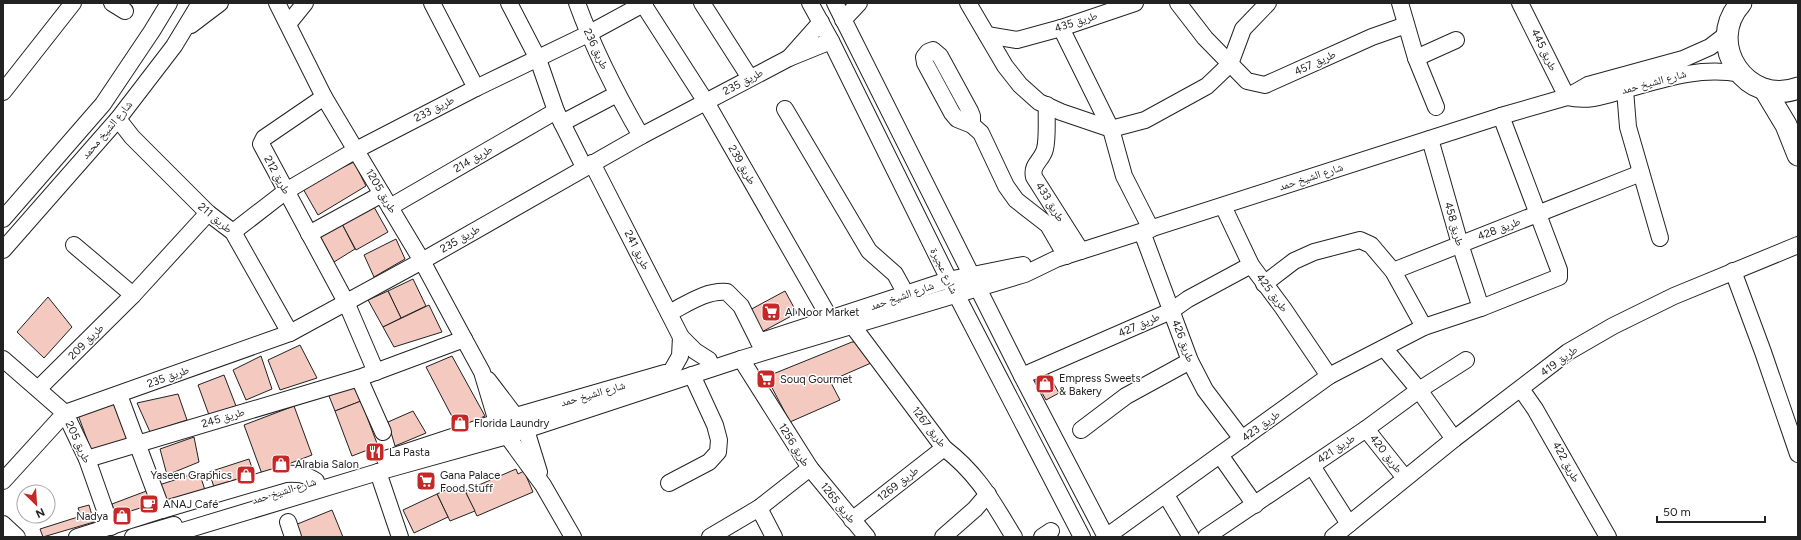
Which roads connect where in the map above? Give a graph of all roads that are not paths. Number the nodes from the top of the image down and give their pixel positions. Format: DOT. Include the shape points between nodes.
graph roads {
  1 [pos="73,3"];
  2 [pos="169,3"];
  3 [pos="200,3"];
  4 [pos="220,3"];
  5 [pos="509,3"];
  6 [pos="577,3"];
  7 [pos="702,3"];
  8 [pos="810,3"];
  9 [pos="835,3"];
  10 [pos="859,3"];
  11 [pos="968,3"];
  12 [pos="1135,3"];
  13 [pos="1178,3"];
  14 [pos="1268,3"];
  15 [pos="1400,3"];
  16 [pos="1520,3"];
  17 [pos="1741,3"];
  18 [pos="304,4"];
  19 [pos="644,4"];
  20 [pos="275,5"];
  21 [pos="438,5"];
  22 [pos="1113,6"];
  23 [pos="843,20"];
  24 [pos="820,22"];
  25 [pos="288,24"];
  26 [pos="1406,25"];
  27 [pos="1061,28"];
  28 [pos="181,34"];
  29 [pos="588,34"];
  30 [pos="1727,34"];
  31 [pos="987,35"];
  32 [pos="1017,40"];
  33 [pos="1456,40"];
  34 [pos="831,41"];
  35 [pos="789,58"];
  36 [pos="1416,58"];
  37 [pos="538,59"];
  38 [pos="1230,64"];
  39 [pos="1005,66"];
  40 [pos="1638,71"];
  41 [pos="1741,74"];
  42 [pos="750,78"];
  43 [pos="476,88"];
  44 [pos="1798,88"];
  45 [pos="1625,90"];
  46 [pos="1765,90"];
  47 [pos="3,92"];
  48 [pos="617,94"];
  49 [pos="324,97"];
  50 [pos="1567,97"];
  51 [pos="706,102"];
  52 [pos="1047,105"];
  53 [pos="1436,108"];
  54 [pos="785,109"];
  55 [pos="1501,116"];
  56 [pos="559,117"];
  57 [pos="118,119"];
  58 [pos="972,125"];
  59 [pos="1111,129"];
  60 [pos="642,136"];
  61 [pos="1430,139"];
  62 [pos="356,150"];
  63 [pos="1798,155"];
  64 [pos="588,165"];
  65 [pos="1641,173"];
  66 [pos="286,191"];
  67 [pos="386,200"];
  68 [pos="1223,206"];
  69 [pos="208,213"];
  70 [pos="1538,214"];
  71 [pos="3,219"];
  72 [pos="1146,230"];
  73 [pos="233,232"];
  74 [pos="309,234"];
  75 [pos="1660,238"];
  76 [pos="1460,244"];
  77 [pos="74,245"];
  78 [pos="1798,246"];
  79 [pos="3,250"];
  80 [pos="1068,255"];
  81 [pos="422,261"];
  82 [pos="1251,265"];
  83 [pos="1393,271"];
  84 [pos="1733,271"];
  85 [pos="948,280"];
  86 [pos="974,282"];
  87 [pos="1264,284"];
  88 [pos="906,294"];
  89 [pos="956,294"];
  90 [pos="133,295"];
  91 [pos="346,302"];
  92 [pos="1481,308"];
  93 [pos="1171,311"];
  94 [pos="669,313"];
  95 [pos="842,322"];
  96 [pos="1424,328"];
  97 [pos="290,333"];
  98 [pos="681,337"];
  99 [pos="464,339"];
  100 [pos="759,342"];
  101 [pos="1384,348"];
  102 [pos="3,359"];
  103 [pos="741,359"];
  104 [pos="708,360"];
  105 [pos="1466,360"];
  106 [pos="1190,361"];
  107 [pos="376,372"];
  108 [pos="482,372"];
  109 [pos="671,372"];
  110 [pos="692,375"];
  111 [pos="1022,376"];
  112 [pos="1329,376"];
  113 [pos="359,378"];
  114 [pos="39,388"];
  115 [pos="1521,389"];
  116 [pos="1419,390"];
  117 [pos="119,395"];
  118 [pos="65,413"];
  119 [pos="516,416"];
  120 [pos="497,422"];
  121 [pos="1366,429"];
  122 [pos="526,430"];
  123 [pos="1080,430"];
  124 [pos="383,432"];
  125 [pos="507,436"];
  126 [pos="1242,439"];
  127 [pos="1454,439"];
  128 [pos="138,444"];
  129 [pos="944,448"];
  130 [pos="1798,454"];
  131 [pos="1220,455"];
  132 [pos="87,459"];
  133 [pos="1312,466"];
  134 [pos="810,468"];
  135 [pos="378,472"];
  136 [pos="1405,478"];
  137 [pos="3,481"];
  138 [pos="316,481"];
  139 [pos="669,483"];
  140 [pos="543,485"];
  141 [pos="988,494"];
  142 [pos="1166,495"];
  143 [pos="1255,505"];
  144 [pos="759,508"];
  145 [pos="162,510"];
  146 [pos="852,520"];
  147 [pos="3,524"];
  148 [pos="111,527"];
  149 [pos="1341,532"];
  150 [pos="170,536"];
  151 [pos="17,537"];
  152 [pos="77,537"];
  153 [pos="133,537"];
  154 [pos="400,537"];
  155 [pos="573,537"];
  156 [pos="710,537"];
  157 [pos="774,537"];
  158 [pos="867,537"];
  159 [pos="943,537"];
  160 [pos="1014,537"];
  161 [pos="1082,537"];
  162 [pos="1106,537"];
  163 [pos="1191,537"];
  164 [pos="1206,537"];
  165 [pos="1608,537"];
  1 -- 47 [label="street"];
  2 -- 71 [label="street, شارع الشيخ محمد" via="103,104"];
  3 -- 28 [label="street, شارع الشيخ محمد"];
  4 -- 28 [label="street"];
  5 -- 37 [label="street, طريق 241"];
  6 -- 29 [label="street, طريق 236"];
  7 -- 42 [label="street"];
  8 -- 24 [label="street, شارع عجيرة"];
  9 -- 23 [label="street, شارع عجيرة"];
  10 -- 23 [label="street"];
  11 -- 31 [label="street"];
  12 -- 22 [label="street, طريق 435"];
  13 -- 38 [label="street, طريق 457"];
  14 -- 38 [label="street" via="1243,29"];
  15 -- 26 [label="street"];
  16 -- 50 [label="street, طريق 445"];
  17 -- 30 [label="main road" via="1735,10"];
  18 -- 25 [label="street"];
  19 -- 29 [label="street, طريق 233"];
  19 -- 51 [label="street, طريق 239"];
  20 -- 25 [label="street, طريق 1205"];
  21 -- 43 [label="street"];
  22 -- 27 [label="street, طريق 435"];
  23 -- 86 [label="street, شارع عجيرة"];
  24 -- 34 [label="street, شارع عجيرة"];
  24 -- 35 [label="street, طريق 235"];
  25 -- 49 [label="street, طريق 1205"];
  26 -- 36 [label="street"];
  26 -- 38 [label="street, طريق 457" via="1372,37 1265,86 1247,81"];
  27 -- 32 [label="street, طريق 435"];
  27 -- 59 [label="street, طريق 426"];
  28 -- 57 [label="street, شارع الشيخ محمد"];
  29 -- 37 [label="street, طريق 233"];
  29 -- 48 [label="street, طريق 236"];
  30 -- 40 [label="street, شارع الشيخ حمد" via="1697,54"];
  30 -- 41 [label="main road" via="1732,62"];
  31 -- 32 [label="street, طريق 435"];
  31 -- 39 [label="street"];
  32 -- 39 [label="street" via="1010,49"];
  33 -- 36 [label="street"];
  34 -- 35 [label="street, طريق 235"];
  34 -- 85 [label="street, شارع عجيرة"];
  35 -- 42 [label="street, طريق 235"];
  36 -- 53 [label="street"];
  37 -- 43 [label="street, طريق 233"];
  37 -- 56 [label="street, طريق 241"];
  38 -- 59 [label="street" via="1207,86 1157,114"];
  39 -- 52 [label="street" via="1020,85 1039,102"];
  40 -- 45 [label="street"];
  40 -- 50 [label="street, شارع الشيخ حمد" via="1588,85"];
  41 -- 45 [label="street, شارع الشيخ حمد" via="1722,70 1690,72"];
  41 -- 46 [label="main road"];
  42 -- 51 [label="street, طريق 235"];
  43 -- 62 [label="street, طريق 233"];
  44 -- 46 [label="main road" via="1788,91"];
  45 -- 50 [label="street, شارع الشيخ حمد" via="1590,100"];
  45 -- 65 [label="street" via="1628,126"];
  46 -- 63 [label="main road" via="1786,125"];
  48 -- 56 [label="street"];
  48 -- 60 [label="street, طريق 236"];
  49 -- 62 [label="street, طريق 1205"];
  49 -- 66 [label="street, طريق 212" via="264,138 261,144"];
  50 -- 55 [label="street, شارع الشيخ حمد"];
  51 -- 60 [label="street, طريق 235"];
  51 -- 95 [label="street, طريق 239"];
  52 -- 59 [label="street"];
  52 -- 80 [label="street, طريق 433" via="1045,151 1033,171"];
  54 -- 88 [label="street" via="869,251 895,274"];
  55 -- 61 [label="street, شارع الشيخ حمد"];
  55 -- 70 [label="street"];
  56 -- 64 [label="street, طريق 241"];
  56 -- 67 [label="street, طريق 214"];
  57 -- 69 [label="street, طريق 211" via="132,137"];
  57 -- 79 [label="street, شارع الشيخ محمد"];
  58 -- 80 [label="street" via="981,133 1016,200 1048,225"];
  59 -- 72 [label="street, طريق 426" via="1124,176"];
  60 -- 64 [label="street, طريق 235"];
  61 -- 68 [label="street, شارع الشيخ حمد"];
  61 -- 76 [label="street, طريق 458"];
  62 -- 66 [label="street, طريق 233"];
  62 -- 67 [label="street, طريق 1205"];
  64 -- 81 [label="street, طريق 235"];
  64 -- 94 [label="street, طريق 241"];
  65 -- 70 [label="street, طريق 428"];
  65 -- 75 [label="street"];
  66 -- 73 [label="street, طريق 233"];
  66 -- 74 [label="street, طريق 212"];
  67 -- 74 [label="street"];
  67 -- 81 [label="street, طريق 1205"];
  68 -- 72 [label="street, شارع الشيخ حمد"];
  68 -- 82 [label="street, طريق 425"];
  69 -- 73 [label="street, طريق 211"];
  69 -- 90 [label="street, طريق 209"];
  70 -- 76 [label="street, طريق 428"];
  70 -- 92 [label="street, طريق 423" via="1559,270 1559,277"];
  72 -- 80 [label="street, شارع الشيخ حمد"];
  72 -- 93 [label="street, طريق 426"];
  73 -- 97 [label="street, طريق 211"];
  74 -- 91 [label="street, طريق 212"];
  76 -- 83 [label="street, طريق 428"];
  76 -- 92 [label="street, طريق 458"];
  77 -- 90 [label="street"];
  78 -- 84 [label="street, طريق 419"];
  80 -- 86 [label="street, شارع الشيخ حمد" via="1025,274"];
  81 -- 91 [label="street, طريق 235"];
  81 -- 99 [label="street, طريق 1205"];
  82 -- 87 [label="street, طريق 425"];
  82 -- 93 [label="street, طريق 427"];
  83 -- 87 [label="street" via="1371,245 1360,240 1314,252 1294,261"];
  83 -- 96 [label="street"];
  84 -- 115 [label="street, طريق 419" via="1613,326 1568,352"];
  84 -- 130 [label="street"];
  85 -- 86 [label="street, شارع الشيخ حمد"];
  85 -- 88 [label="street, شارع الشيخ حمد"];
  85 -- 89 [label="street, شارع عجيرة"];
  86 -- 89 [label="street, شارع الشيخ حمد"];
  86 -- 111 [label="street, شارع عجيرة"];
  87 -- 112 [label="street, طريق 425"];
  88 -- 95 [label="street, شارع الشيخ حمد"];
  89 -- 95 [label="street, شارع الشيخ حمد"];
  89 -- 161 [label="street, شارع عجيرة"];
  90 -- 114 [label="street, طريق 209"];
  91 -- 97 [label="street, طريق 235"];
  91 -- 107 [label="street, طريق 212"];
  92 -- 96 [label="street, طريق 423"];
  93 -- 106 [label="street, طريق 426"];
  93 -- 111 [label="street, طريق 427"];
  94 -- 98 [label="street, طريق 241"];
  94 -- 100 [label="street" via="703,296 717,291 727,292 741,306"];
  95 -- 100 [label="street, شارع الشيخ حمد"];
  95 -- 103 [label="street, شارع الشيخ حمد"];
  95 -- 129 [label="street, طريق 1267"];
  96 -- 101 [label="street, طريق 423"];
  97 -- 117 [label="street, طريق 235"];
  98 -- 104 [label="street, طريق 241"];
  98 -- 109 [label="street" via="680,356"];
  99 -- 107 [label="street, طريق 245"];
  99 -- 108 [label="street, طريق 1205"];
  100 -- 104 [label="street, شارع الشيخ حمد"];
  101 -- 112 [label="street, طريق 423"];
  101 -- 116 [label="street"];
  102 -- 114 [label="street, طريق 205"];
  103 -- 110 [label="street, شارع الشيخ حمد"];
  103 -- 134 [label="street, طريق 1256"];
  104 -- 109 [label="street, شارع الشيخ حمد"];
  105 -- 116 [label="street, طريق 421"];
  106 -- 123 [label="street" via="1126,396"];
  106 -- 126 [label="street, طريق 426" via="1204,390"];
  107 -- 113 [label="street, طريق 245"];
  108 -- 119 [label="street, طريق 1205"];
  108 -- 120 [label="street, طريق 1205"];
  109 -- 119 [label="street, شارع الشيخ حمد"];
  110 -- 122 [label="street, شارع الشيخ حمد"];
  110 -- 139 [label="street" via="715,425 719,440 718,452 709,462"];
  111 -- 162 [label="street, شارع عجيرة"];
  112 -- 126 [label="street, طريق 423"];
  113 -- 124 [label="street"];
  113 -- 128 [label="street, طريق 245"];
  114 -- 118 [label="street, طريق 205"];
  115 -- 127 [label="street, طريق 419"];
  115 -- 165 [label="street, طريق 422"];
  116 -- 121 [label="street, طريق 421"];
  116 -- 127 [label="street"];
  117 -- 118 [label="street, طريق 235"];
  117 -- 128 [label="street"];
  118 -- 132 [label="street, طريق 205"];
  118 -- 137 [label="street, طريق 235"];
  119 -- 120 [label="street, شارع الشيخ حمد"];
  119 -- 122 [label="street, طريق 1205"];
  120 -- 125 [label="street, طريق 1205"];
  120 -- 138 [label="street, شارع الشيخ حمد"];
  121 -- 133 [label="street, طريق 421"];
  121 -- 136 [label="street, طريق 420"];
  122 -- 125 [label="street, شارع الشيخ حمد"];
  122 -- 140 [label="street, طريق 1205"];
  125 -- 135 [label="street, شارع الشيخ حمد"];
  125 -- 140 [label="street, طريق 1205"];
  126 -- 131 [label="street, طريق 423"];
  127 -- 136 [label="street, طريق 419"];
  128 -- 132 [label="street, طريق 245"];
  128 -- 145 [label="street"];
  129 -- 141 [label="street, طريق 1267" via="975,476"];
  129 -- 146 [label="street, طريق 1269"];
  131 -- 142 [label="street, طريق 423"];
  131 -- 143 [label="street"];
  132 -- 148 [label="street, طريق 205"];
  133 -- 143 [label="street, طريق 421"];
  133 -- 149 [label="street, طريق 419"];
  134 -- 144 [label="street, طريق 1256"];
  134 -- 146 [label="street, طريق 1265"];
  135 -- 150 [label="street, شارع الشيخ حمد"];
  135 -- 154 [label="street"];
  136 -- 149 [label="street, طريق 419"];
  138 -- 145 [label="street" via="298,473 285,474"];
  138 -- 153 [label="street, شارع الشيخ حمد"];
  140 -- 155 [label="street, طريق 1205"];
  141 -- 159 [label="street"];
  141 -- 160 [label="street, طريق 1267"];
  142 -- 162 [label="street, طريق 423"];
  142 -- 163 [label="street"];
  143 -- 164 [label="street, طريق 421"];
  144 -- 156 [label="street, طريق 1256"];
  144 -- 157 [label="street"];
  145 -- 148 [label="street"];
  146 -- 158 [label="street, طريق 1265"];
  147 -- 151 [label="street"];
  148 -- 152 [label="street"];
}
